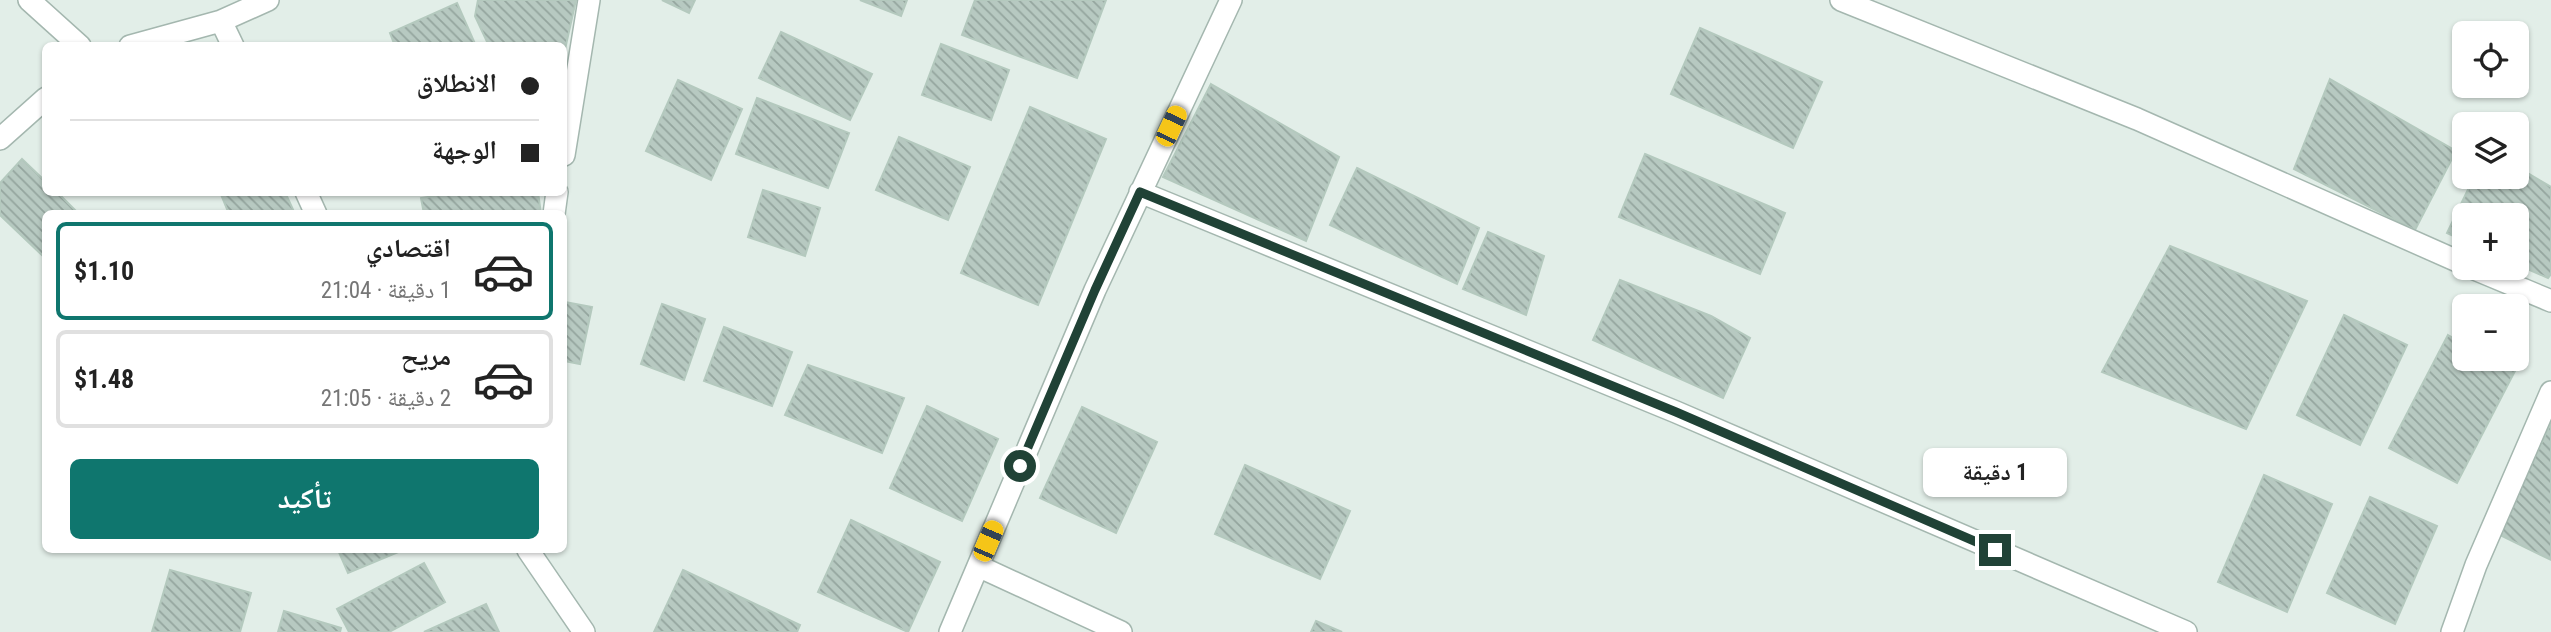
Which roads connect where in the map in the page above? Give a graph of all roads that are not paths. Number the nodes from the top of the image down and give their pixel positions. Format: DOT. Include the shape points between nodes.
graph roads {
  1 [pos="29,0"];
  2 [pos="268,0"];
  3 [pos="589,0"];
  4 [pos="1231,0"];
  5 [pos="1841,0"];
  6 [pos="221,21"];
  7 [pos="76,42"];
  8 [pos="145,42"];
  9 [pos="231,42"];
  10 [pos="42,102"];
  11 [pos="567,136"];
  12 [pos="0,139"];
  13 [pos="1140,192"];
  14 [pos="2452,259"];
  15 [pos="2500,280"];
  16 [pos="2551,302"];
  17 [pos="2551,392"];
  18 [pos="530,553"];
  19 [pos="978,566"];
  20 [pos="584,632"];
  21 [pos="950,632"];
  22 [pos="1121,632"];
  23 [pos="2186,632"];
  24 [pos="2452,632"];
  1 -- 7 [label="street"];
  2 -- 6 [label="street"];
  3 -- 11 [label="street"];
  4 -- 13 [label="street"];
  5 -- 14 [label="street" via="2137,119"];
  6 -- 8 [label="street"];
  6 -- 9 [label="street"];
  10 -- 12 [label="street"];
  13 -- 19 [label="street"];
  13 -- 23 [label="street" via="1676,412"];
  15 -- 16 [label="street"];
  17 -- 24 [label="street"];
  18 -- 20 [label="street"];
  19 -- 21 [label="street"];
  19 -- 22 [label="street"];
}
